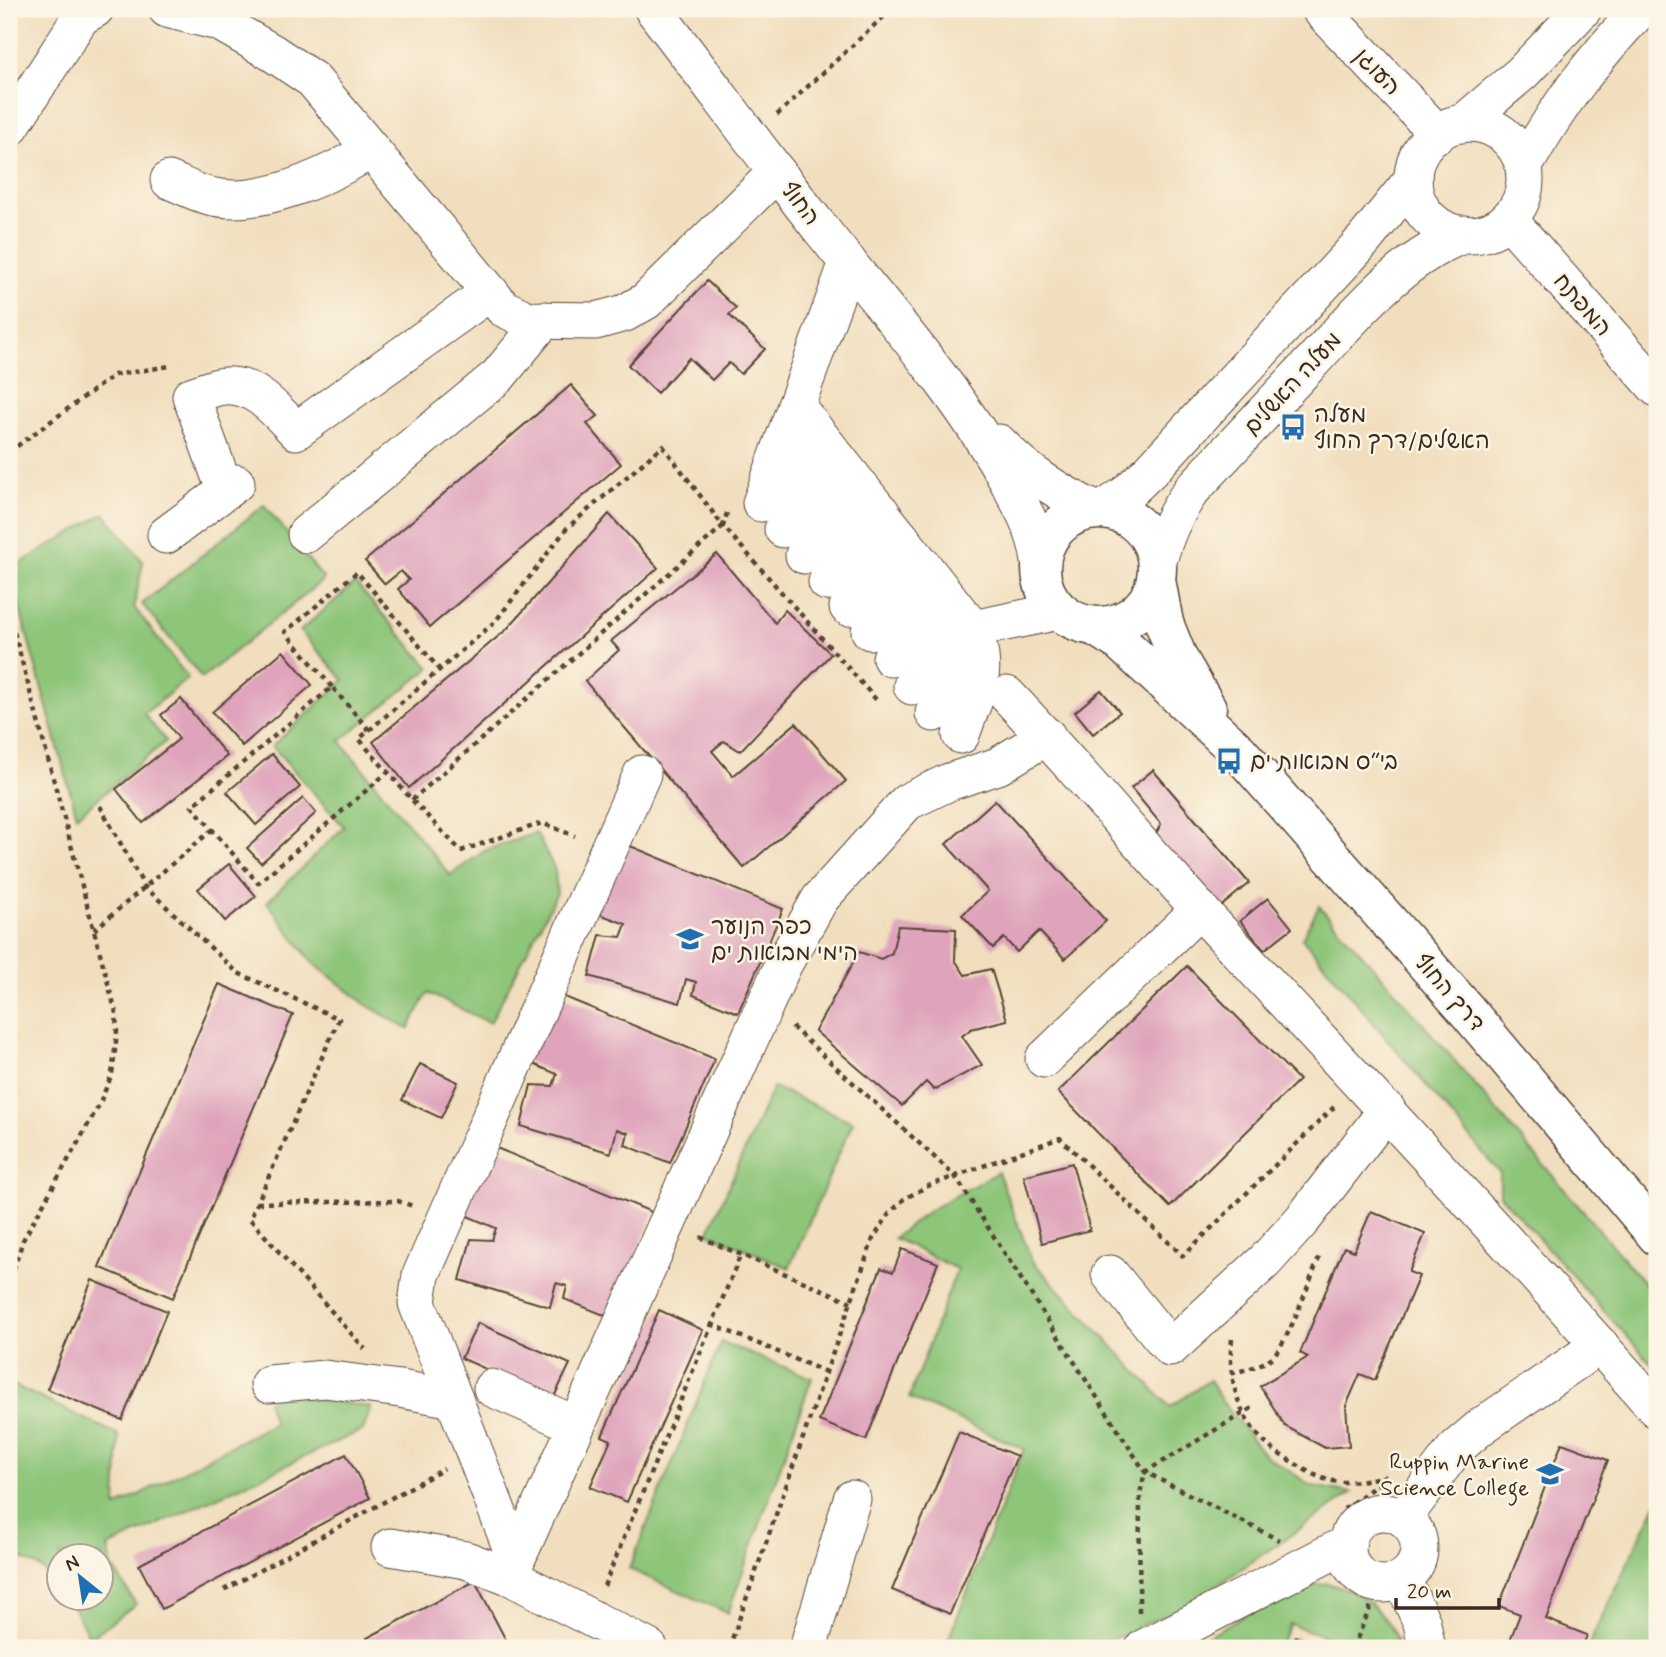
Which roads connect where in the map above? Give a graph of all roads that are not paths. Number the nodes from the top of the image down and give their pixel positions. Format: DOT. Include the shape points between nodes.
graph roads {
  1 [pos="95,9"];
  2 [pos="167,9"];
  3 [pos="653,9"];
  4 [pos="1320,9"];
  5 [pos="1583,9"];
  6 [pos="1641,9"];
  7 [pos="9,129"];
  8 [pos="1450,129"];
  9 [pos="371,150"];
  10 [pos="1524,166"];
  11 [pos="777,172"];
  12 [pos="1413,178"];
  13 [pos="169,180"];
  14 [pos="1508,219"];
  15 [pos="1465,234"];
  16 [pos="848,262"];
  17 [pos="490,292"];
  18 [pos="544,320"];
  19 [pos="1657,388"];
  20 [pos="952,394"];
  21 [pos="796,406"];
  22 [pos="861,487"];
  23 [pos="1100,509"];
  24 [pos="306,534"];
  25 [pos="166,535"];
  26 [pos="1040,561"];
  27 [pos="924,567"];
  28 [pos="1157,573"];
  29 [pos="963,616"];
  30 [pos="1077,619"];
  31 [pos="859,620"];
  32 [pos="1007,695"];
  33 [pos="1046,736"];
  34 [pos="1239,752"];
  35 [pos="642,774"];
  36 [pos="1200,909"];
  37 [pos="1044,1059"];
  38 [pos="1388,1110"];
  39 [pos="1657,1236"];
  40 [pos="1110,1274"];
  41 [pos="1600,1345"];
  42 [pos="269,1384"];
  43 [pos="492,1388"];
  44 [pos="454,1399"];
  45 [pos="1657,1410"];
  46 [pos="576,1425"];
  47 [pos="852,1499"];
  48 [pos="1403,1517"];
  49 [pos="390,1547"];
  50 [pos="1332,1551"];
  51 [pos="512,1568"];
  52 [pos="1391,1582"];
  53 [pos="1142,1634"];
  54 [pos="649,1648"];
  55 [pos="808,1648"];
  56 [pos="1427,1648"];
  1 -- 7 [label="street" via="81,17"];
  2 -- 9 [label="street" via="219,22 313,80"];
  3 -- 11 [label="street, החוף"];
  4 -- 8 [label="street, העוגן"];
  5 -- 8 [label="street" via="1522,73"];
  6 -- 10 [label="street" via="1578,79"];
  8 -- 10 [label="street" via="1478,124 1494,129 1518,150"];
  8 -- 12 [label="street" via="1424,146"];
  9 -- 13 [label="street" via="338,170 247,199 209,197"];
  9 -- 17 [label="street"];
  10 -- 14 [label="street" via="1520,203"];
  11 -- 16 [label="street, החוף"];
  11 -- 18 [label="street" via="646,301 596,321"];
  12 -- 15 [label="street" via="1423,212 1437,226"];
  12 -- 23 [label="street, מעלה האשלים" via="1364,240 1151,470 1126,494"];
  14 -- 15 [label="street" via="1492,230"];
  14 -- 19 [label="street, המפתח"];
  15 -- 28 [label="street, מעלה האשלים" via="1419,258 1376,293 1191,491 1164,536"];
  16 -- 20 [label="street, החוף"];
  16 -- 21 [label="street"];
  17 -- 18 [label="street" via="503,307 528,320"];
  17 -- 25 [label="street" via="296,431 267,401 245,389 221,386 191,396 230,487"];
  18 -- 24 [label="street" via="498,376"];
  20 -- 23 [label="street, החוף" via="1041,481"];
  20 -- 26 [label="street, החוף" via="980,433 1031,524"];
  21 -- 22 [label="street"];
  21 -- 31 [label="street"];
  22 -- 27 [label="street"];
  22 -- 31 [label="street"];
  22 -- 31 [label="street"];
  22 -- 31 [label="street"];
  23 -- 26 [label="main road" via="1070,516 1056,527 1045,542"];
  23 -- 28 [label="main road" via="1121,513 1141,528 1154,548"];
  26 -- 30 [label="main road" via="1047,597"];
  27 -- 29 [label="street"];
  27 -- 31 [label="street"];
  28 -- 30 [label="main road" via="1151,594 1130,617 1113,624"];
  28 -- 34 [label="main road, דרך החוף" via="1164,623 1178,658"];
  29 -- 30 [label="street"];
  29 -- 31 [label="street"];
  29 -- 31 [label="street" via="982,652 982,674"];
  30 -- 34 [label="main road, דרך החוף" via="1120,642"];
  32 -- 33 [label="street"];
  33 -- 36 [label="street"];
  33 -- 46 [label="street" via="998,766 906,803 820,899 766,1003"];
  34 -- 39 [label="main road, דרך החוף" via="1463,1006"];
  35 -- 44 [label="street" via="421,1275 417,1303"];
  36 -- 37 [label="street"];
  36 -- 38 [label="street"];
  38 -- 40 [label="street" via="1304,1219 1170,1348"];
  38 -- 41 [label="street"];
  41 -- 45 [label="street"];
  41 -- 48 [label="street" via="1455,1449"];
  42 -- 44 [label="street" via="325,1379"];
  43 -- 46 [label="street"];
  44 -- 51 [label="street"];
  46 -- 51 [label="street"];
  47 -- 55 [label="street"];
  48 -- 50 [label="street" via="1379,1512 1367,1516"];
  48 -- 52 [label="street" via="1418,1536 1418,1560 1412,1571"];
  49 -- 51 [label="street"];
  50 -- 52 [label="street" via="1348,1555 1368,1581"];
  50 -- 53 [label="street"];
  51 -- 54 [label="street" via="590,1618"];
  52 -- 56 [label="street" via="1422,1623"];
}
